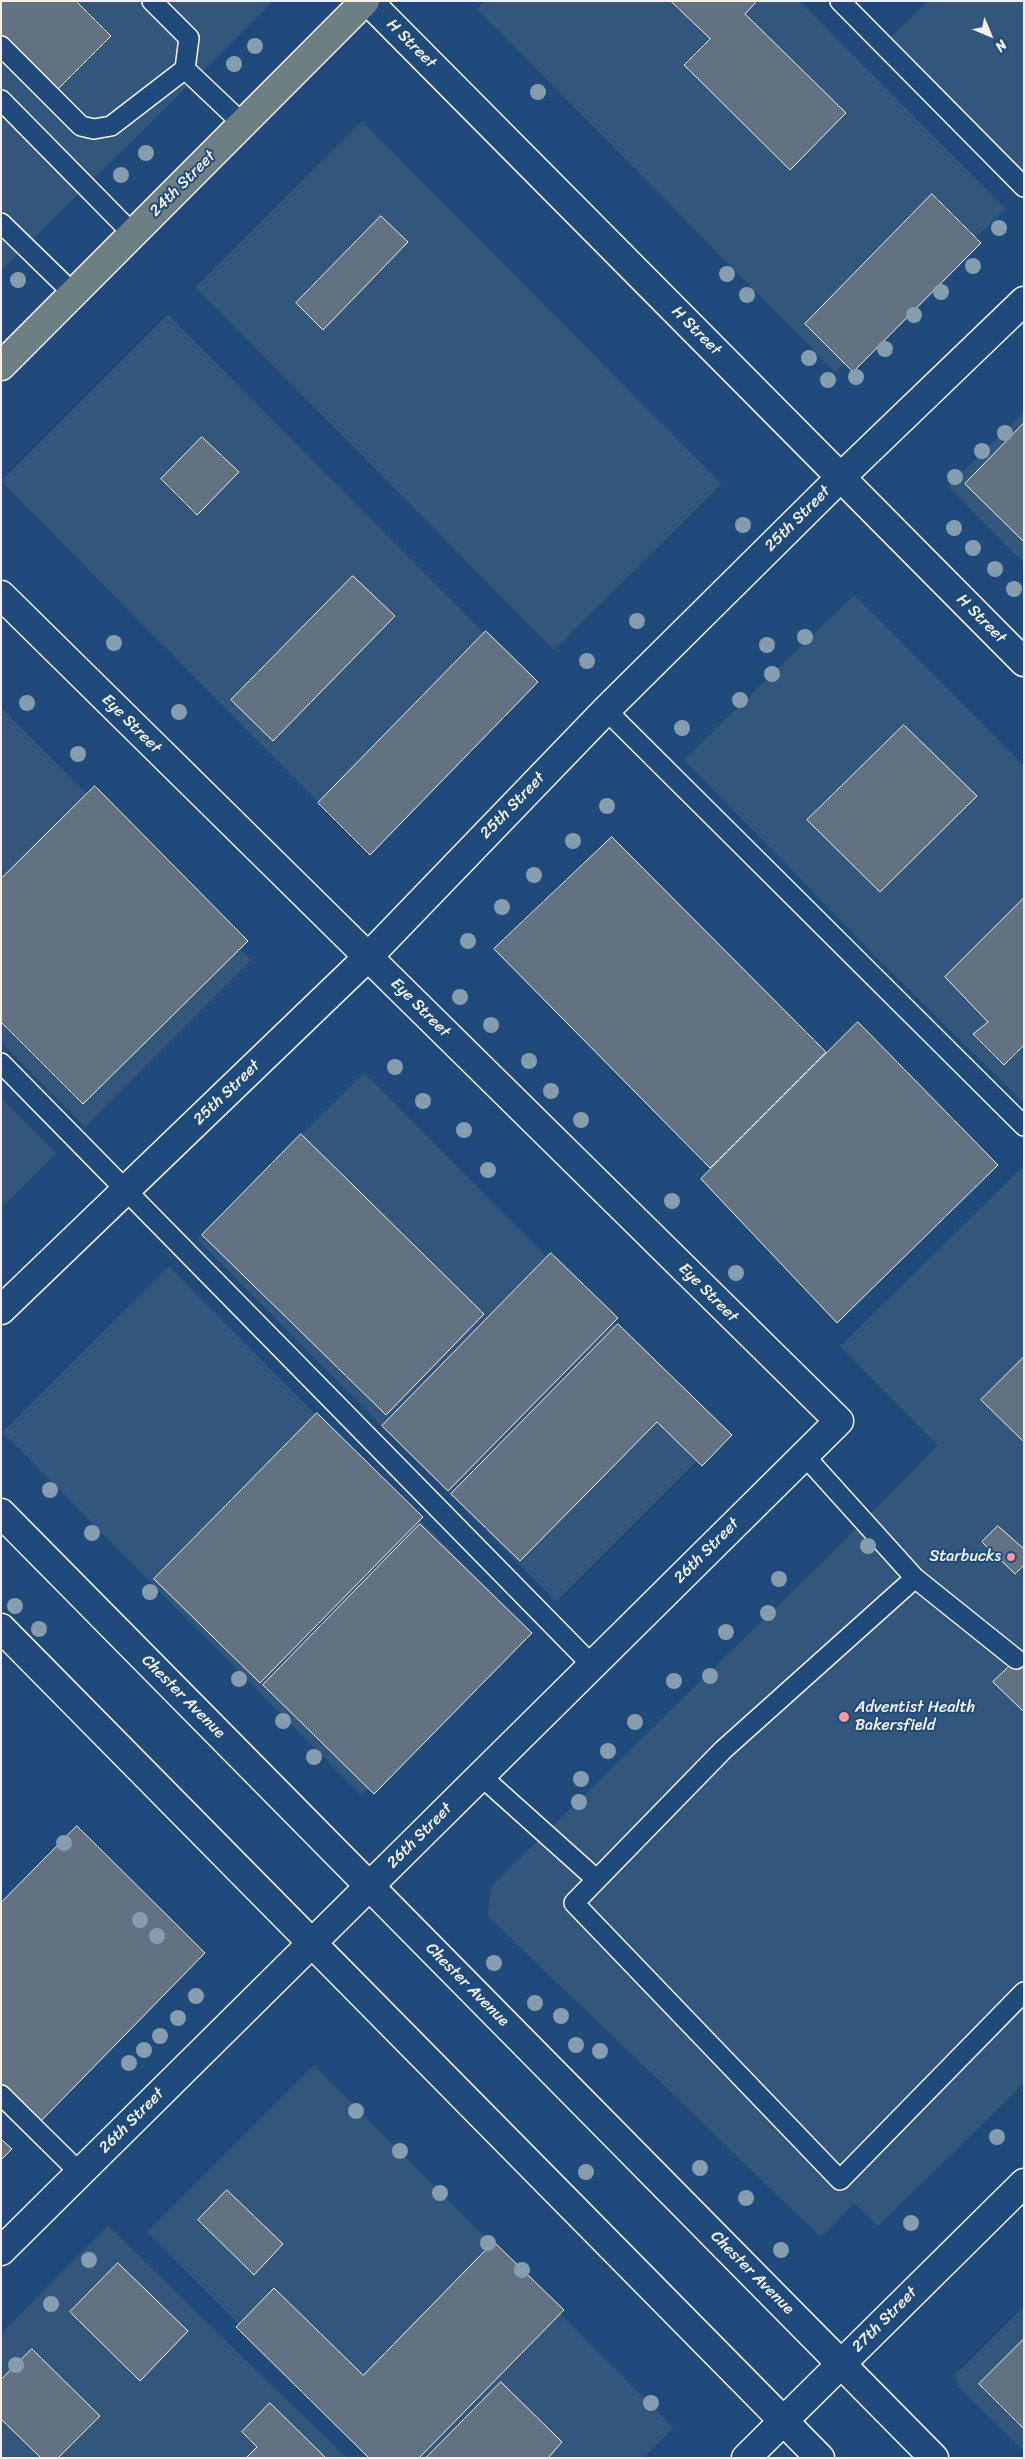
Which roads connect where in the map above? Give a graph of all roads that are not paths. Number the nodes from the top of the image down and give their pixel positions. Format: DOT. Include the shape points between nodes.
graph roads {
  1 [pos="152,1"];
  2 [pos="367,1"];
  3 [pos="840,1"];
  4 [pos="1,46"];
  5 [pos="185,68"];
  6 [pos="1,100"];
  7 [pos="243,124"];
  8 [pos="1024,187"];
  9 [pos="1,223"];
  10 [pos="134,234"];
  11 [pos="74,294"];
  12 [pos="1024,301"];
  13 [pos="1,366"];
  14 [pos="841,477"];
  15 [pos="1,595"];
  16 [pos="1024,662"];
  17 [pos="606,710"];
  18 [pos="368,957"];
  19 [pos="1,1063"];
  20 [pos="1024,1126"];
  21 [pos="126,1190"];
  22 [pos="1,1310"];
  23 [pos="838,1421"];
  24 [pos="804,1455"];
  25 [pos="1,1513"];
  26 [pos="915,1578"];
  27 [pos="1,1628"];
  28 [pos="1016,1659"];
  29 [pos="592,1665"];
  30 [pos="480,1775"];
  31 [pos="596,1879"];
  32 [pos="369,1886"];
  33 [pos="312,1943"];
  34 [pos="1024,1992"];
  35 [pos="1,2095"];
  36 [pos="80,2173"];
  37 [pos="1024,2182"];
  38 [pos="1,2251"];
  39 [pos="840,2364"];
  40 [pos="784,2421"];
  41 [pos="746,2458"];
  42 [pos="820,2458"];
  43 [pos="934,2458"];
  1 -- 5 [label="lane" via="189,38"];
  2 -- 7 [label="main road, 24th Street"];
  2 -- 14 [label="street, H Street"];
  3 -- 8 [label="lane"];
  4 -- 5 [label="lane" via="82,126 94,128 111,126"];
  5 -- 7 [label="lane"];
  6 -- 10 [label="lane"];
  7 -- 10 [label="main road, 24th Street"];
  9 -- 11 [label="lane"];
  10 -- 11 [label="main road, 24th Street"];
  11 -- 13 [label="main road, 24th Street"];
  12 -- 14 [label="street, 25th Street"];
  14 -- 16 [label="street, H Street"];
  14 -- 17 [label="street, 25th Street"];
  15 -- 18 [label="street, Eye Street"];
  17 -- 18 [label="street, 25th Street"];
  17 -- 20 [label="lane"];
  18 -- 21 [label="street, 25th Street"];
  18 -- 23 [label="street, Eye Street"];
  19 -- 21 [label="lane"];
  21 -- 22 [label="street, 25th Street"];
  21 -- 29 [label="lane"];
  23 -- 24 [label="street, 26th Street"];
  24 -- 26 [label="lane"];
  24 -- 29 [label="street, 26th Street"];
  25 -- 32 [label="street, Chester Avenue"];
  26 -- 28 [label="lane"];
  26 -- 31 [label="lane" via="723,1750"];
  27 -- 33 [label="street"];
  29 -- 30 [label="street, 26th Street"];
  30 -- 31 [label="lane"];
  30 -- 32 [label="street, 26th Street"];
  31 -- 34 [label="lane" via="574,1903 840,2180"];
  32 -- 33 [label="street, 26th Street"];
  32 -- 39 [label="street, Chester Avenue"];
  33 -- 36 [label="street, 26th Street"];
  33 -- 40 [label="street"];
  35 -- 36 [label="lane"];
  36 -- 38 [label="street, 26th Street"];
  37 -- 39 [label="street, 27th Street"];
  39 -- 40 [label="street, 27th Street"];
  39 -- 43 [label="street, Chester Avenue"];
  40 -- 41 [label="street, 27th Street"];
  40 -- 42 [label="street"];
}
